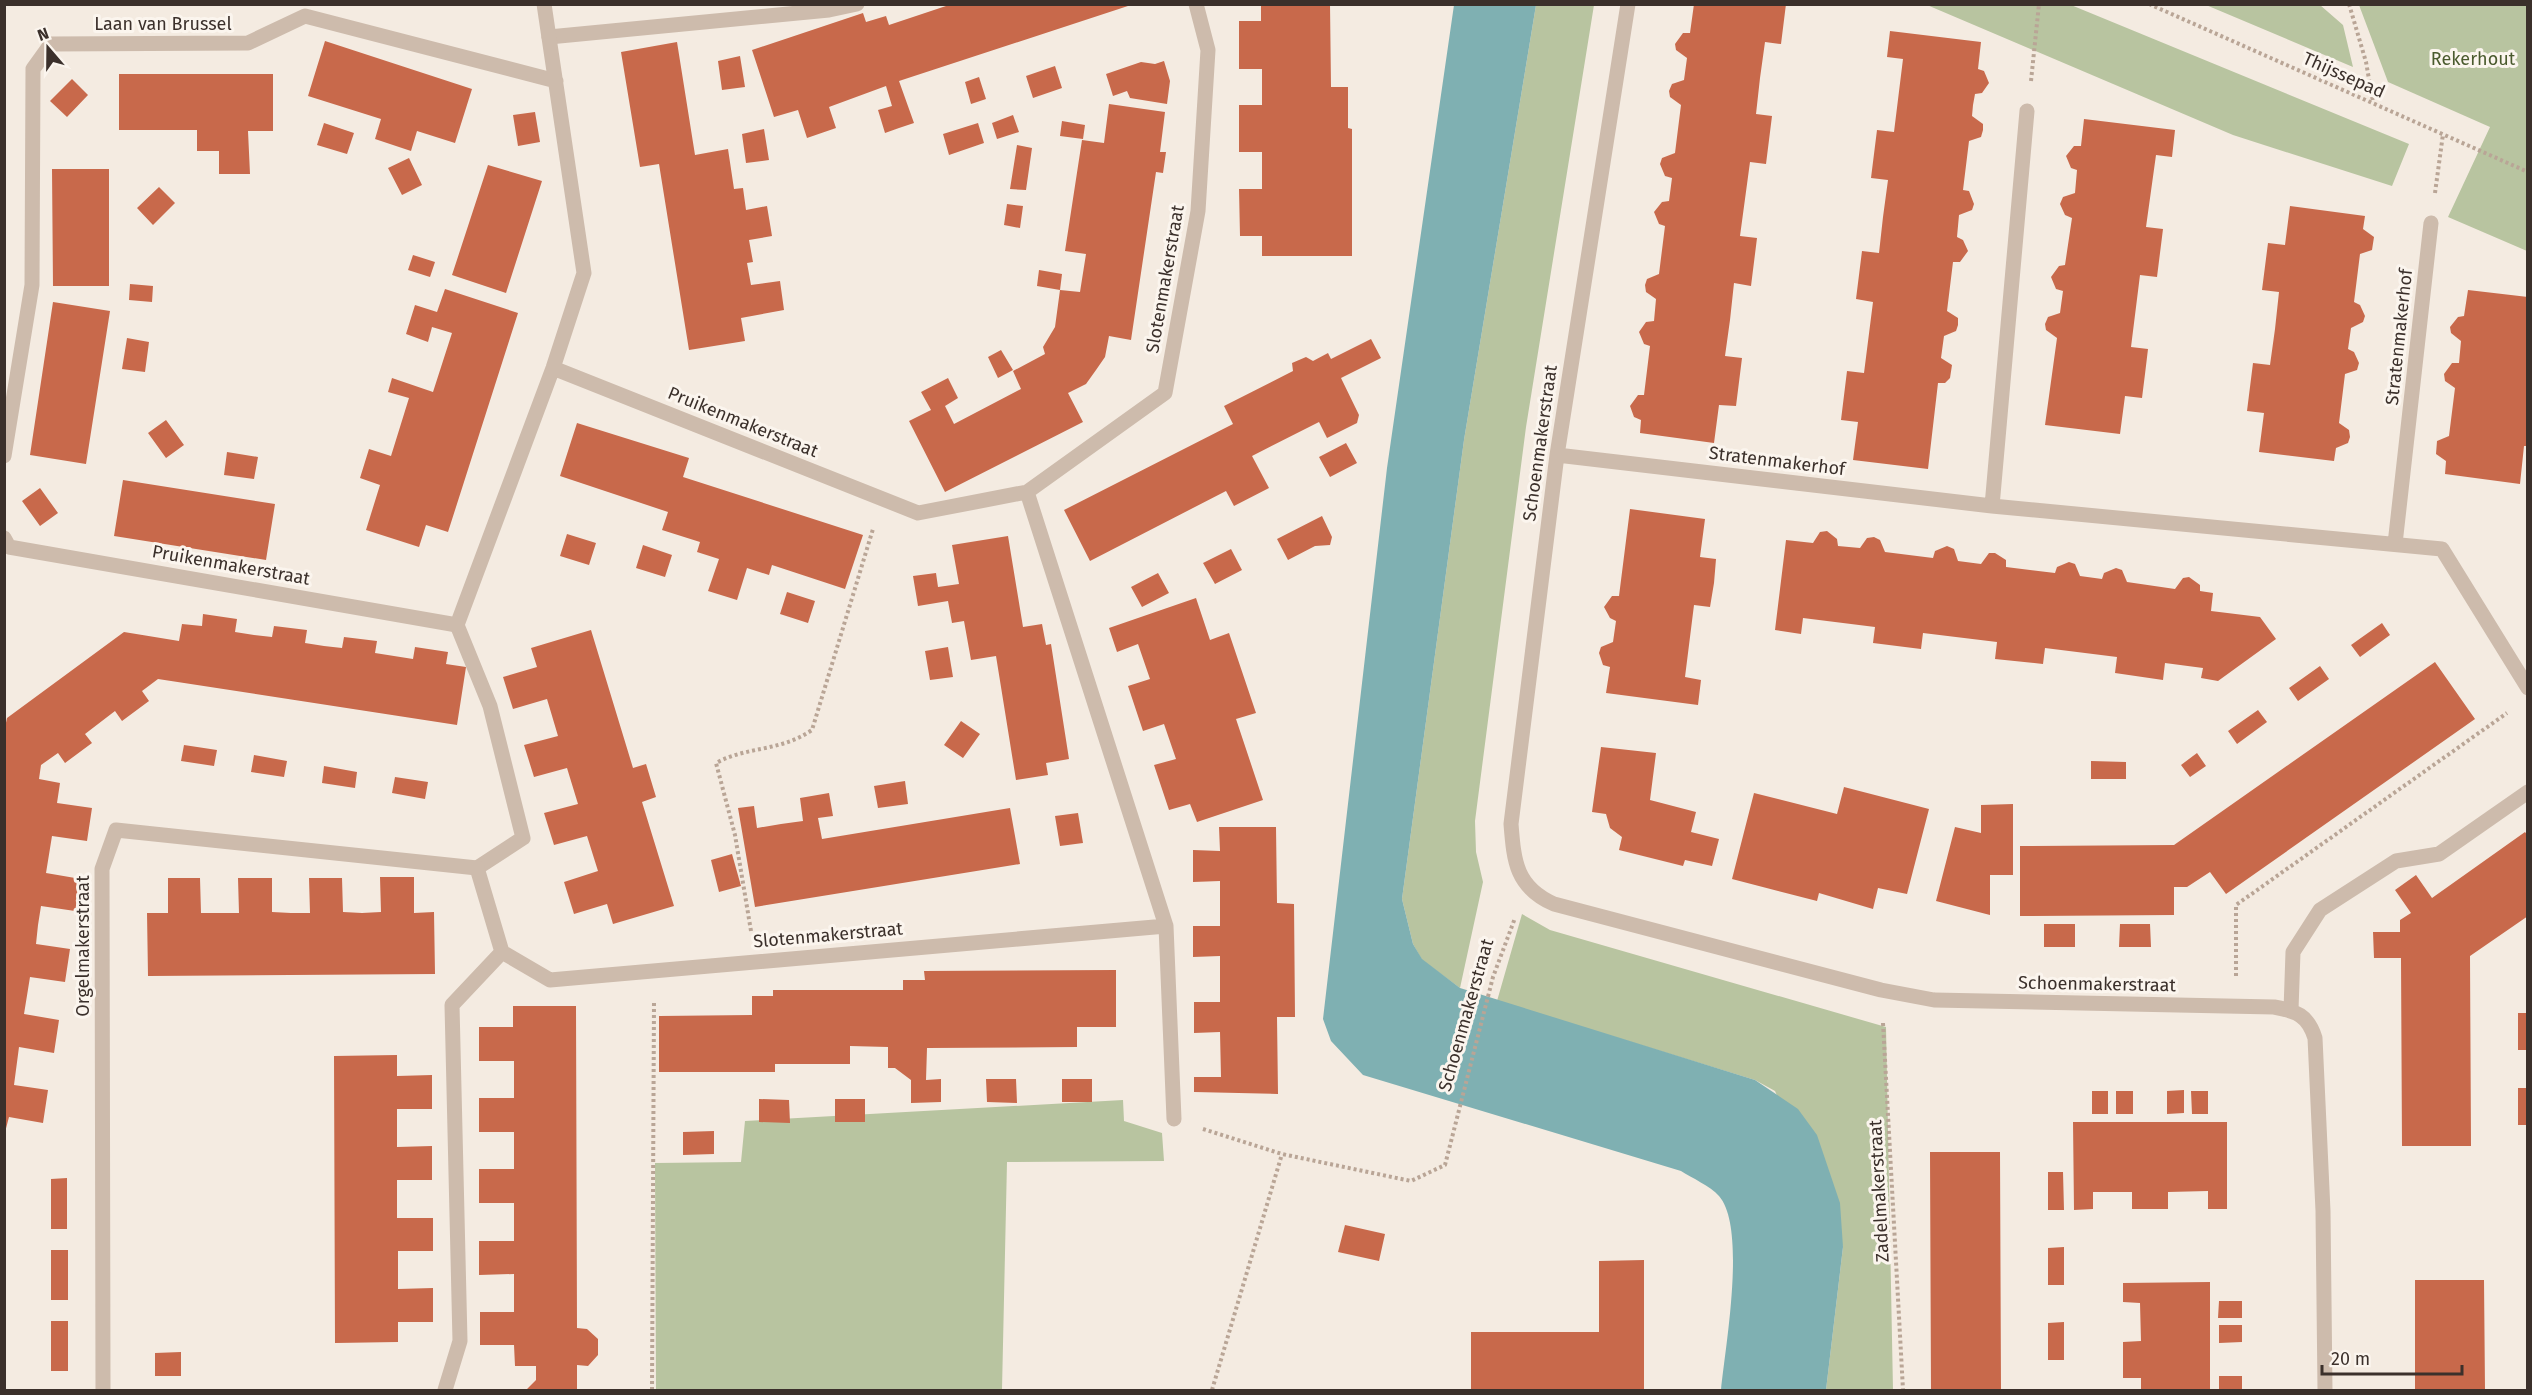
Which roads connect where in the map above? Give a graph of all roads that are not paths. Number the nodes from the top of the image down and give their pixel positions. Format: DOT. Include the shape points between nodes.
graph roads {
  1 [pos="544,4"];
  2 [pos="856,4"];
  3 [pos="1196,4"];
  4 [pos="1628,4"];
  5 [pos="306,10"];
  6 [pos="549,38"];
  7 [pos="556,81"];
  8 [pos="2027,111"];
  9 [pos="2431,223"];
  10 [pos="553,368"];
  11 [pos="1557,455"];
  12 [pos="4,456"];
  13 [pos="1027,492"];
  14 [pos="1992,506"];
  15 [pos="918,513"];
  16 [pos="4,538"];
  17 [pos="2395,544"];
  18 [pos="457,625"];
  19 [pos="2528,688"];
  20 [pos="2528,792"];
  21 [pos="477,868"];
  22 [pos="1166,926"];
  23 [pos="502,952"];
  24 [pos="2291,1010"];
  25 [pos="1174,1119"];
  26 [pos="103,1390"];
  27 [pos="444,1390"];
  28 [pos="2325,1390"];
  1 -- 6 [label="street"];
  2 -- 6 [label="street"];
  3 -- 13 [label="street, Slotenmakerstraat" via="1208,50 1198,211 1165,393"];
  4 -- 11 [label="street, Schoenmakerstraat"];
  5 -- 7 [label="street, Laan van Brussel"];
  5 -- 12 [label="street, Laan van Brussel" via="248,43 51,44 33,69 32,285"];
  6 -- 7 [label="street"];
  7 -- 10 [label="street" via="584,273"];
  8 -- 14 [label="street"];
  9 -- 17 [label="street, Stratenmakerhof"];
  10 -- 15 [label="street, Pruikenmakerstraat"];
  10 -- 18 [label="street"];
  11 -- 14 [label="street, Stratenmakerhof"];
  11 -- 24 [label="street, Schoenmakerstraat" via="1511,824 1516,865 1527,887 1554,904 1881,990 1934,1000"];
  13 -- 15 [label="street, Slotenmakerstraat"];
  13 -- 22 [label="street"];
  14 -- 17 [label="street, Stratenmakerhof"];
  16 -- 18 [label="street, Pruikenmakerstraat" via="9,547"];
  17 -- 19 [label="street, Stratenmakerhof" via="2442,549"];
  18 -- 21 [label="street" via="490,706 523,838"];
  20 -- 24 [label="street" via="2439,854 2396,861 2320,910 2293,952"];
  21 -- 23 [label="street"];
  21 -- 26 [label="street, Orgelmakerstraat" via="116,830 102,869"];
  22 -- 23 [label="street, Slotenmakerstraat" via="550,980"];
  22 -- 25 [label="street"];
  23 -- 27 [label="street" via="452,1005 460,1341"];
  24 -- 28 [label="street" via="2311,1024 2315,1038 2323,1210"];
}
